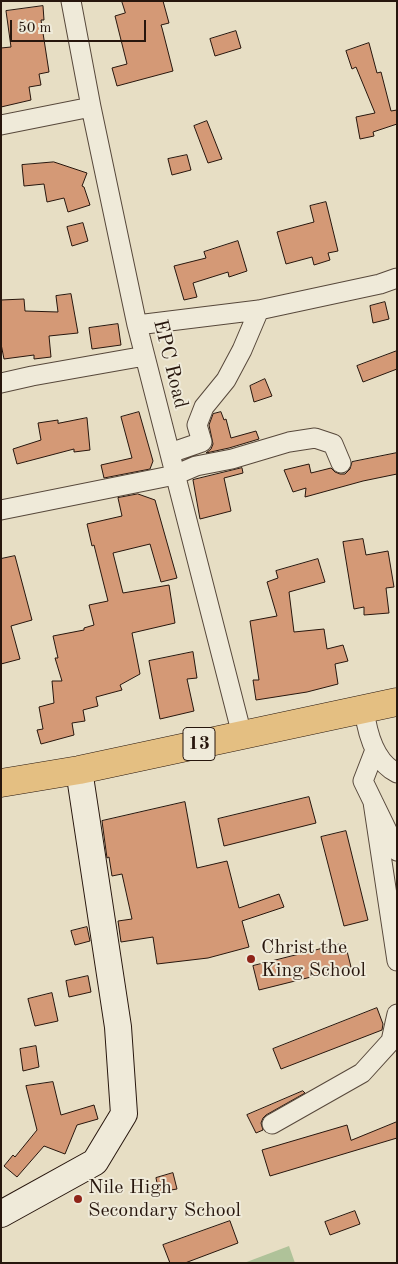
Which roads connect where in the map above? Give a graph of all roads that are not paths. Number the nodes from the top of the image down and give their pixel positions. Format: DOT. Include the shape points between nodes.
graph roads {
  1 [pos="71,1"];
  2 [pos="91,108"];
  3 [pos="1,125"];
  4 [pos="397,278"];
  5 [pos="259,310"];
  6 [pos="137,325"];
  7 [pos="145,356"];
  8 [pos="1,383"];
  9 [pos="170,453"];
  10 [pos="341,463"];
  11 [pos="175,475"];
  12 [pos="1,510"];
  13 [pos="397,702"];
  14 [pos="364,709"];
  15 [pos="242,735"];
  16 [pos="374,750"];
  17 [pos="79,770"];
  18 [pos="397,773"];
  19 [pos="1,783"];
  20 [pos="373,802"];
  21 [pos="397,851"];
  22 [pos="397,962"];
  23 [pos="397,1014"];
  24 [pos="272,1124"];
  25 [pos="1,1214"];
  1 -- 2 [label="street, EPC Road"];
  2 -- 3 [label="street"];
  2 -- 6 [label="street, EPC Road"];
  4 -- 5 [label="street"];
  5 -- 6 [label="street"];
  5 -- 9 [label="street" via="226,380 204,407 197,426 202,442"];
  6 -- 7 [label="street, EPC Road"];
  7 -- 8 [label="street"];
  7 -- 9 [label="street, EPC Road"];
  9 -- 11 [label="street, EPC Road"];
  10 -- 11 [label="street" via="333,444 314,438 196,466"];
  11 -- 12 [label="street"];
  11 -- 15 [label="street, EPC Road"];
  13 -- 14 [label="main road, 13"];
  14 -- 15 [label="main road, 13"];
  14 -- 16 [label="street"];
  15 -- 17 [label="main road, 13"];
  16 -- 18 [label="street"];
  16 -- 20 [label="street" via="363,781"];
  17 -- 19 [label="main road, 13"];
  17 -- 25 [label="street" via="118,1027 124,1114 95,1162"];
  20 -- 21 [label="street"];
  20 -- 22 [label="street"];
  23 -- 24 [label="street" via="390,1041 362,1073"];
}
